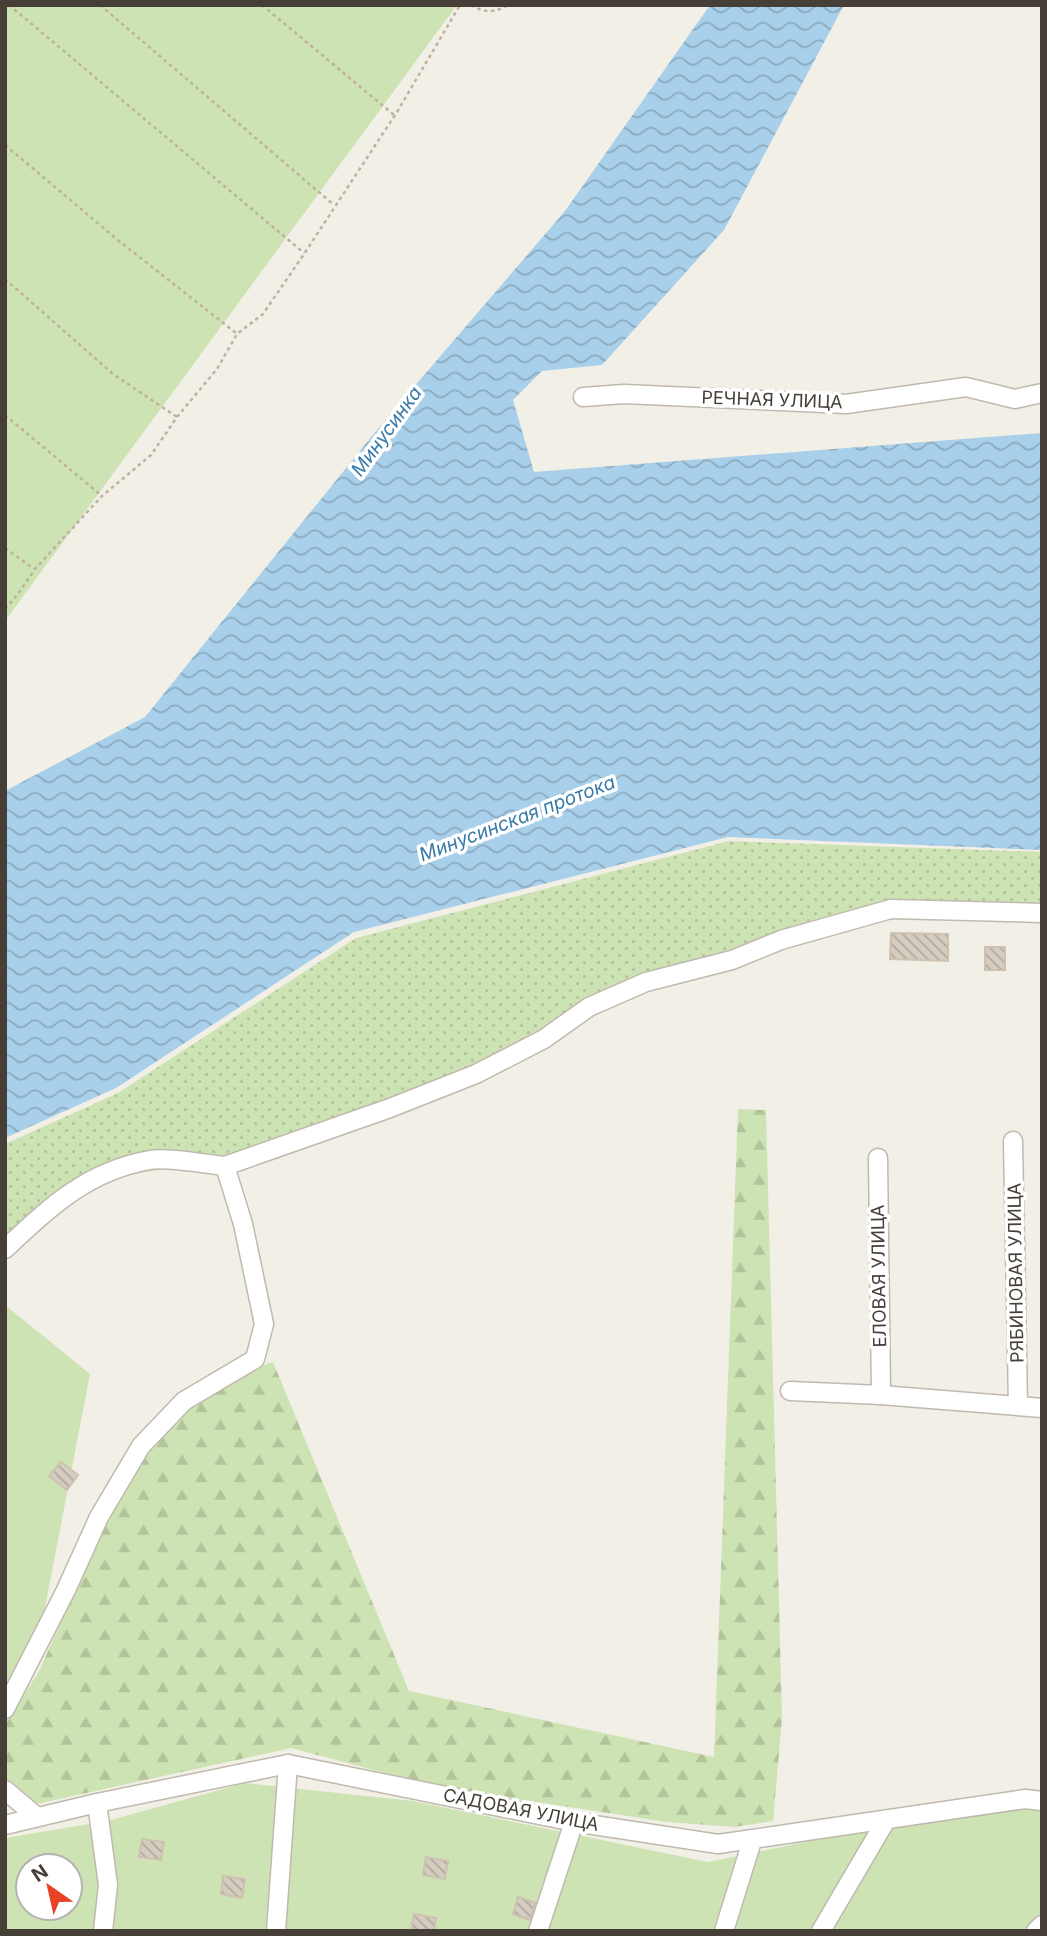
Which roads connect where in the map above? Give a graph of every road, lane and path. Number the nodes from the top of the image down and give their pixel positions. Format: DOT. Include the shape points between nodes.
graph roads {
  1 [pos="9,5"];
  2 [pos="100,5"];
  3 [pos="262,5"];
  4 [pos="460,5"];
  5 [pos="471,5"];
  6 [pos="508,5"];
  7 [pos="395,115"];
  8 [pos="5,145"];
  9 [pos="335,206"];
  10 [pos="304,254"];
  11 [pos="5,279"];
  12 [pos="237,334"];
  13 [pos="1042,393"];
  14 [pos="583,397"];
  15 [pos="5,415"];
  16 [pos="177,417"];
  17 [pos="102,496"];
  18 [pos="5,548"];
  19 [pos="35,569"];
  20 [pos="5,609"];
  21 [pos="1042,913"];
  22 [pos="1013,1141"];
  23 [pos="878,1158"];
  24 [pos="225,1166"];
  25 [pos="5,1249"];
  26 [pos="790,1391"];
  27 [pos="881,1395"];
  28 [pos="1018,1406"];
  29 [pos="1042,1408"];
  30 [pos="5,1709"];
  31 [pos="288,1764"];
  32 [pos="5,1790"];
  33 [pos="1042,1801"];
  34 [pos="97,1803"];
  35 [pos="37,1817"];
  36 [pos="574,1822"];
  37 [pos="886,1822"];
  38 [pos="5,1825"];
  39 [pos="752,1841"];
  40 [pos="1042,1925"];
  41 [pos="103,1931"];
  42 [pos="276,1931"];
  43 [pos="537,1931"];
  44 [pos="724,1931"];
  45 [pos="821,1931"];
  46 [pos="1036,1931"];
  1 -- 10 [label="path"];
  2 -- 9 [label="path"];
  3 -- 7 [label="path"];
  4 -- 7 [label="path"];
  5 -- 6 [label="path" via="491,12"];
  7 -- 9 [label="path"];
  8 -- 12 [label="path"];
  9 -- 10 [label="path"];
  10 -- 12 [label="path" via="263,314"];
  11 -- 16 [label="path" via="113,374"];
  12 -- 16 [label="path" via="217,369"];
  13 -- 14 [label="street, РЕЧНАЯ УЛИЦА" via="1015,399 966,387 846,404 624,394"];
  15 -- 17 [label="path"];
  16 -- 17 [label="path" via="151,455"];
  17 -- 19 [label="path"];
  18 -- 19 [label="path"];
  19 -- 20 [label="path"];
  21 -- 24 [label="street" via="891,909 781,940 732,960 646,982 589,1007 544,1039 476,1074"];
  22 -- 28 [label="street, РЯБИНОВАЯ УЛИЦА"];
  23 -- 27 [label="street, ЕЛОВАЯ УЛИЦА"];
  24 -- 25 [label="street" via="152,1159 90,1178"];
  24 -- 30 [label="street" via="243,1224 264,1324 255,1359 184,1401 141,1446 99,1517"];
  26 -- 27 [label="street"];
  27 -- 28 [label="street"];
  28 -- 29 [label="street"];
  31 -- 34 [label="street, САДОВАЯ УЛИЦА"];
  31 -- 36 [label="street, САДОВАЯ УЛИЦА"];
  31 -- 42 [label="street"];
  32 -- 35 [label="street"];
  33 -- 37 [label="street, САДОВАЯ УЛИЦА" via="1026,1799"];
  34 -- 35 [label="street, САДОВАЯ УЛИЦА"];
  34 -- 41 [label="street" via="108,1885"];
  35 -- 38 [label="street, САДОВАЯ УЛИЦА"];
  36 -- 39 [label="street, САДОВАЯ УЛИЦА" via="718,1844"];
  36 -- 43 [label="street"];
  37 -- 39 [label="street, САДОВАЯ УЛИЦА"];
  37 -- 45 [label="street"];
  39 -- 44 [label="street"];
  40 -- 46 [label="street"];
}
